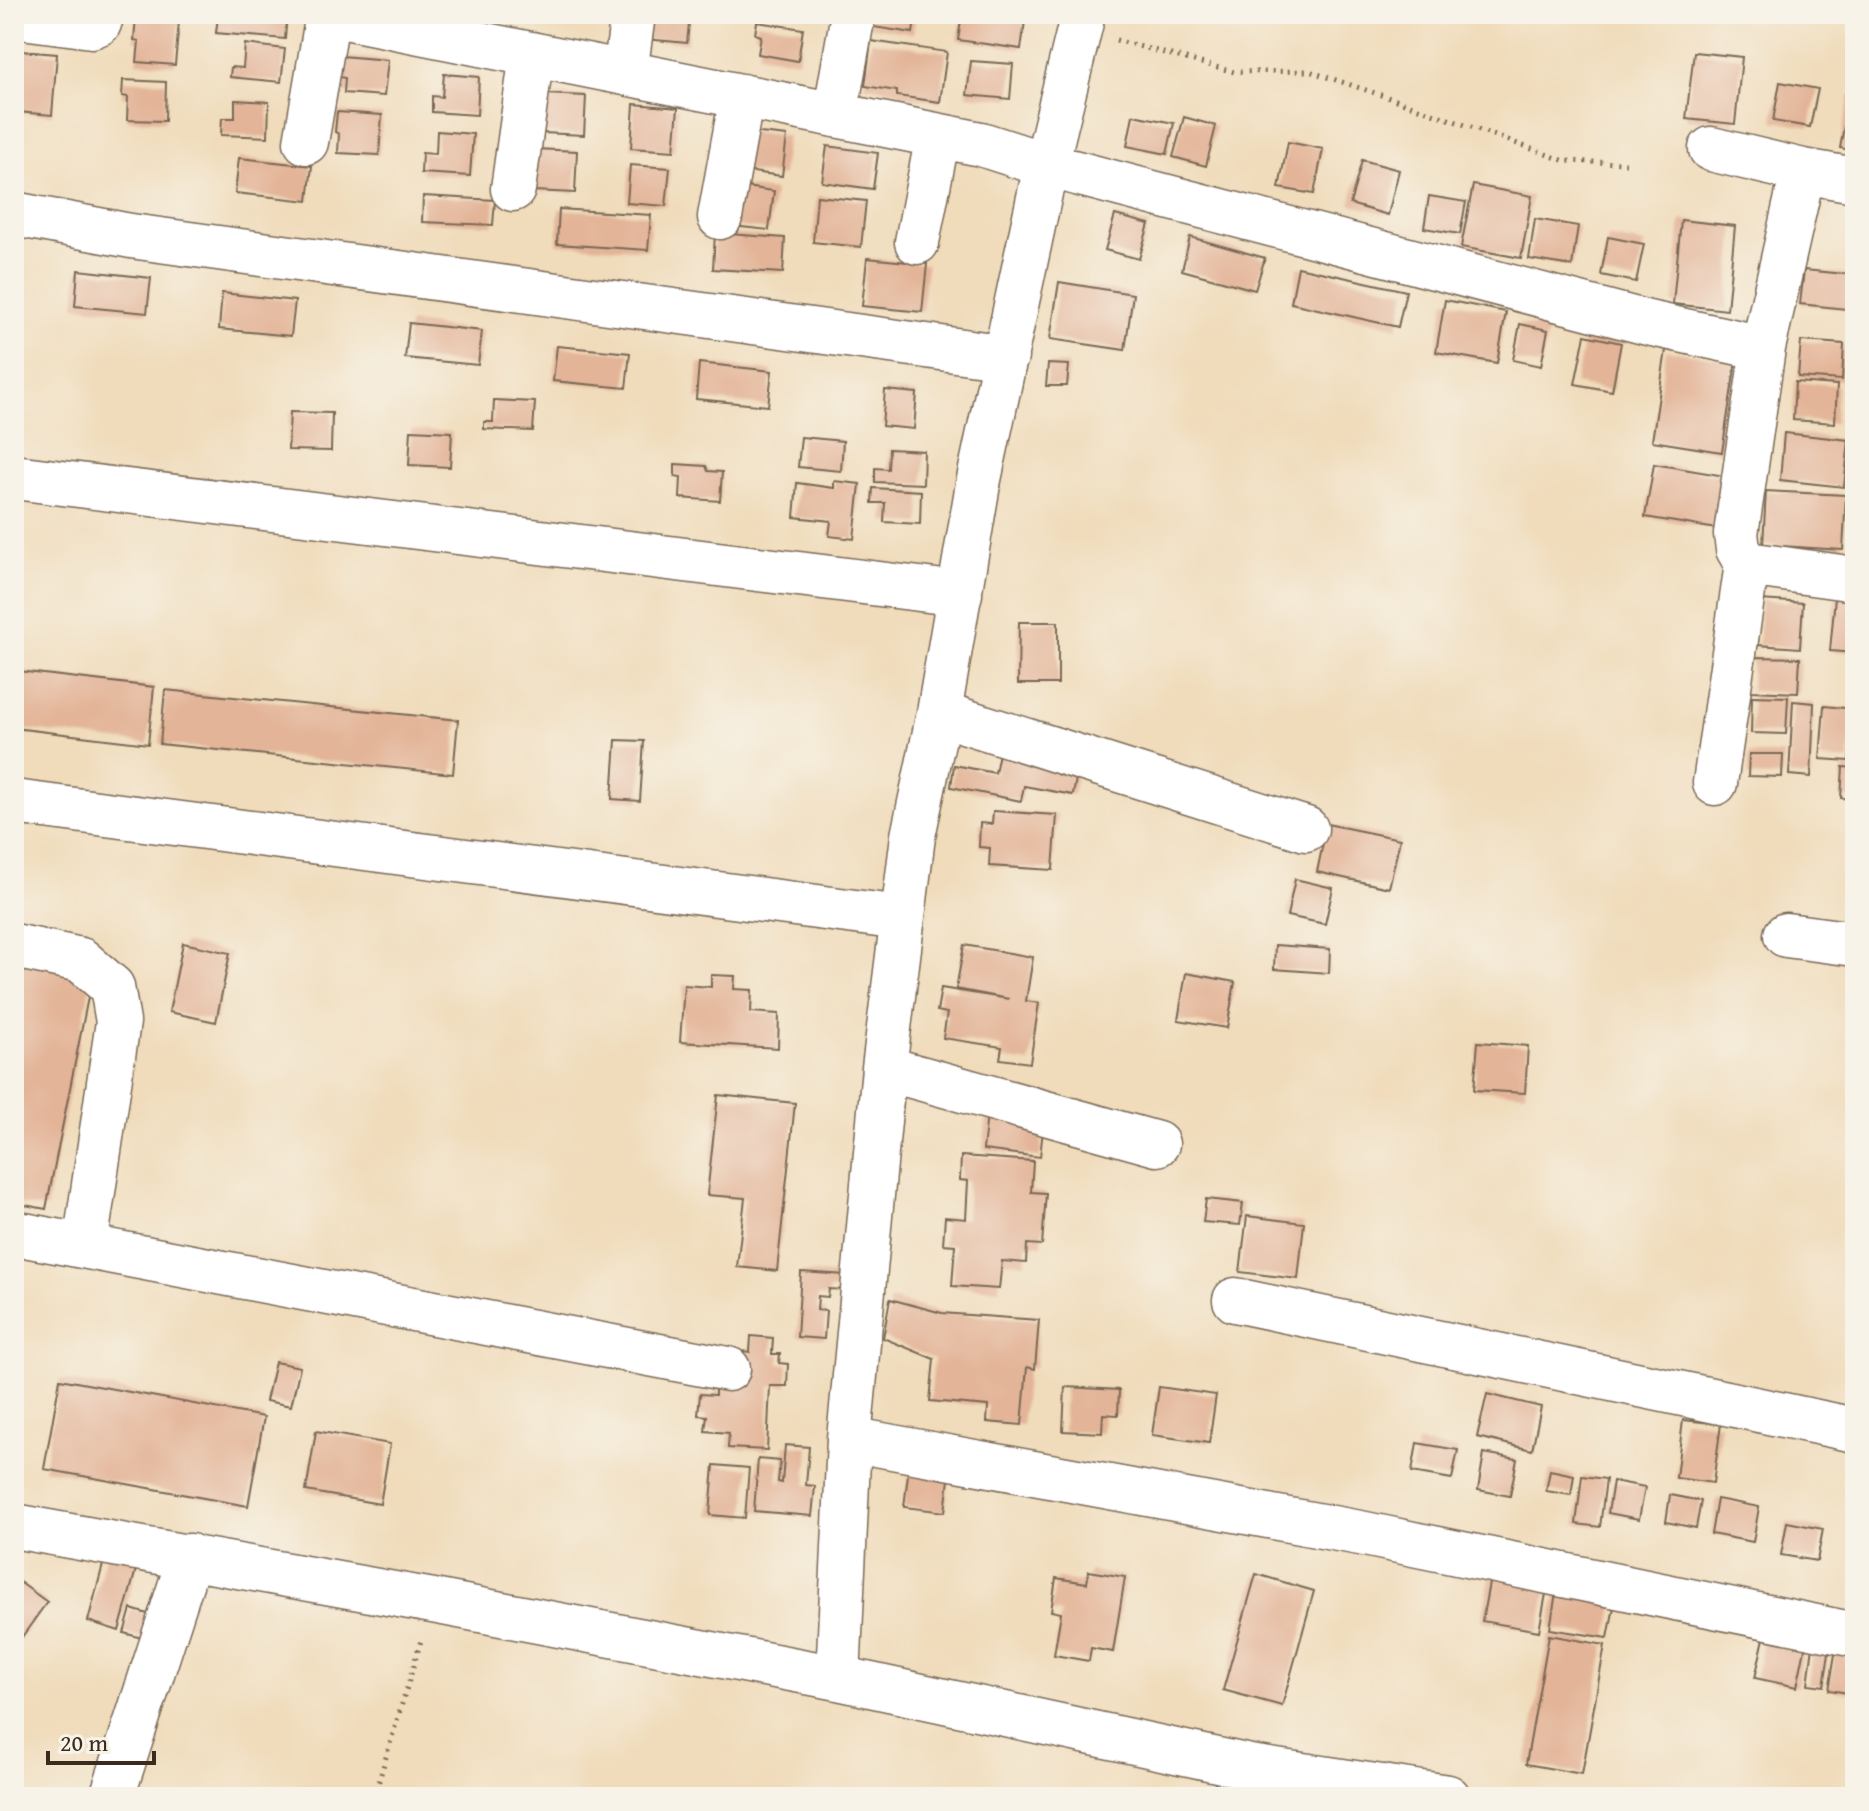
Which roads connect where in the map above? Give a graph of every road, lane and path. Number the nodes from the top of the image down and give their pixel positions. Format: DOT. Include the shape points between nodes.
graph roads {
  1 [pos="102,14"];
  2 [pos="329,14"];
  3 [pos="633,14"];
  4 [pos="853,14"];
  5 [pos="14,16"];
  6 [pos="409,22"];
  7 [pos="1081,22"];
  8 [pos="532,54"];
  9 [pos="625,73"];
  10 [pos="742,96"];
  11 [pos="835,115"];
  12 [pos="938,136"];
  13 [pos="306,142"];
  14 [pos="1711,149"];
  15 [pos="1626,163"];
  16 [pos="1046,165"];
  17 [pos="1803,171"];
  18 [pos="1855,180"];
  19 [pos="513,189"];
  20 [pos="14,214"];
  21 [pos="720,217"];
  22 [pos="917,242"];
  23 [pos="1763,348"];
  24 [pos="1006,357"];
  25 [pos="14,477"];
  26 [pos="1747,564"];
  27 [pos="1855,579"];
  28 [pos="960,594"];
  29 [pos="939,713"];
  30 [pos="1715,783"];
  31 [pos="14,802"];
  32 [pos="1306,829"];
  33 [pos="901,918"];
  34 [pos="1786,935"];
  35 [pos="1855,944"];
  36 [pos="14,946"];
  37 [pos="884,1068"];
  38 [pos="1157,1144"];
  39 [pos="14,1233"];
  40 [pos="85,1246"];
  41 [pos="1235,1300"];
  42 [pos="728,1369"];
  43 [pos="1855,1430"];
  44 [pos="849,1439"];
  45 [pos="14,1526"];
  46 [pos="190,1556"];
  47 [pos="433,1601"];
  48 [pos="1855,1635"];
  49 [pos="838,1678"];
  50 [pos="112,1797"];
  51 [pos="374,1797"];
  52 [pos="1448,1797"];
  1 -- 5 [label="street" via="92,26"];
  2 -- 6 [label="street"];
  2 -- 13 [label="street"];
  3 -- 9 [label="street"];
  4 -- 11 [label="street"];
  6 -- 8 [label="street"];
  7 -- 15 [label="path" via="1234,72 1309,71 1565,161"];
  7 -- 16 [label="street"];
  8 -- 9 [label="street"];
  8 -- 19 [label="street"];
  9 -- 10 [label="street"];
  10 -- 11 [label="street"];
  10 -- 21 [label="street"];
  11 -- 12 [label="street"];
  12 -- 16 [label="street"];
  12 -- 22 [label="street"];
  14 -- 17 [label="street"];
  16 -- 23 [label="street" via="1648,323"];
  16 -- 24 [label="street"];
  17 -- 18 [label="street"];
  17 -- 23 [label="street"];
  20 -- 24 [label="street" via="131,236"];
  23 -- 26 [label="street" via="1736,534"];
  24 -- 28 [label="street"];
  25 -- 28 [label="street"];
  26 -- 27 [label="street"];
  26 -- 30 [label="street"];
  28 -- 29 [label="street"];
  29 -- 32 [label="street"];
  29 -- 33 [label="street"];
  31 -- 33 [label="street"];
  33 -- 37 [label="street"];
  34 -- 35 [label="street"];
  36 -- 40 [label="street" via="81,960 112,987 118,1022"];
  37 -- 38 [label="street"];
  37 -- 44 [label="street"];
  39 -- 40 [label="street"];
  40 -- 42 [label="street"];
  41 -- 43 [label="street"];
  44 -- 48 [label="street" via="1360,1533"];
  44 -- 49 [label="street"];
  45 -- 46 [label="street"];
  46 -- 47 [label="street"];
  46 -- 50 [label="street"];
  47 -- 49 [label="street"];
  47 -- 51 [label="path"];
  49 -- 52 [label="street" via="1250,1767"];
}
